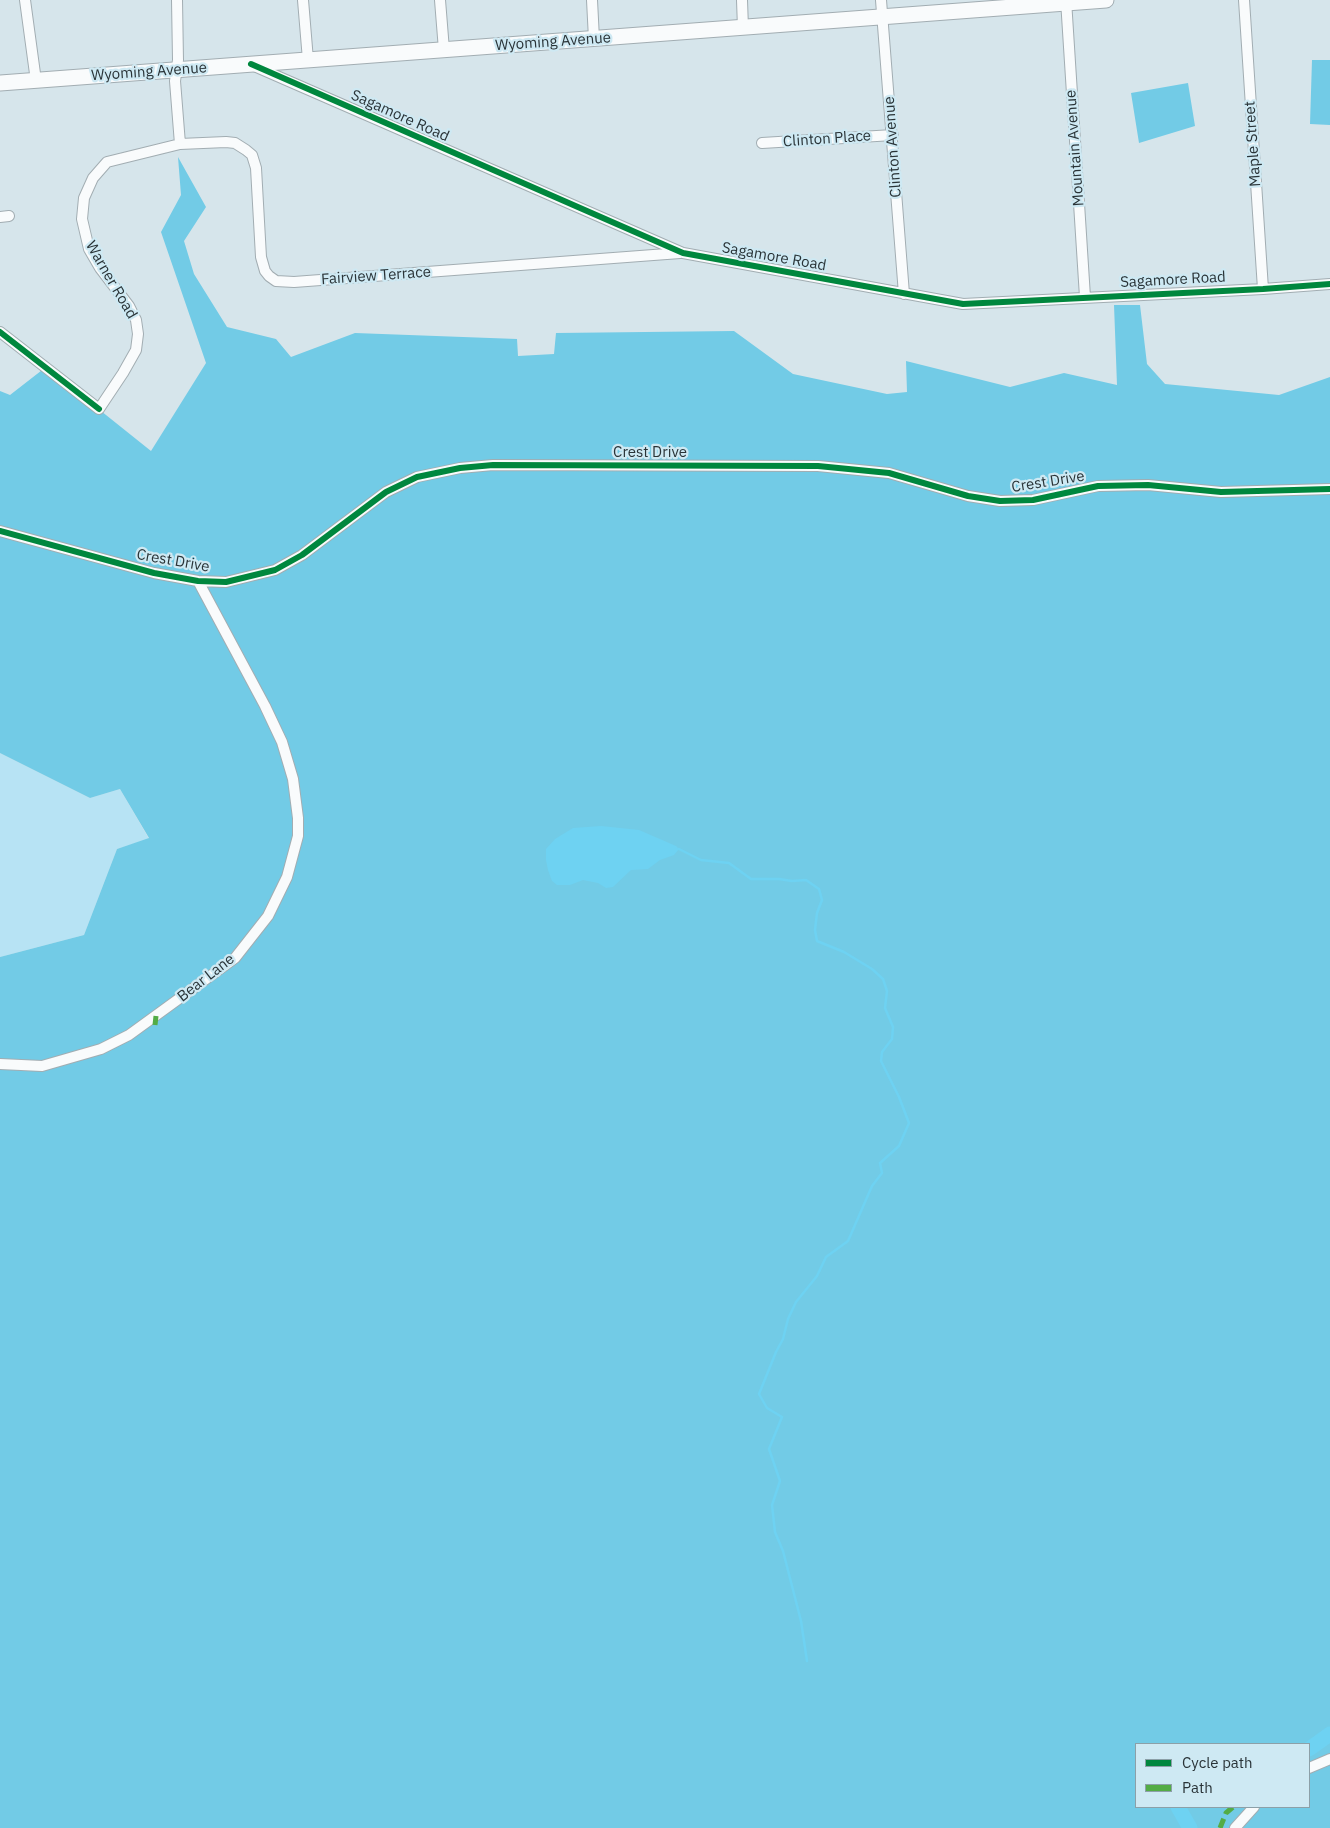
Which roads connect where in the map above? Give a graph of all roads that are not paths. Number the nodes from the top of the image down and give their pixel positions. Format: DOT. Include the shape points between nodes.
graph roads {
  1 [pos="26,0"];
  2 [pos="177,0"];
  3 [pos="303,0"];
  4 [pos="440,0"];
  5 [pos="592,0"];
  6 [pos="742,0"];
  7 [pos="882,0"];
  8 [pos="1106,0"];
  9 [pos="1244,0"];
  10 [pos="1066,1"];
  11 [pos="883,18"];
  12 [pos="743,28"];
  13 [pos="594,39"];
  14 [pos="444,50"];
  15 [pos="308,60"];
  16 [pos="251,64"];
  17 [pos="177,70"];
  18 [pos="36,81"];
  19 [pos="0,83"];
  20 [pos="893,135"];
  21 [pos="180,144"];
  22 [pos="762,144"];
  23 [pos="683,253"];
  24 [pos="1330,284"];
  25 [pos="1263,289"];
  26 [pos="904,294"];
  27 [pos="1085,297"];
  28 [pos="0,332"];
  29 [pos="1330,489"];
  30 [pos="0,532"];
  31 [pos="198,581"];
  32 [pos="0,1064"];
  33 [pos="1330,1759"];
  34 [pos="1310,1768"];
  35 [pos="1253,1808"];
  36 [pos="1235,1828"];
  1 -- 18 [label="street"];
  2 -- 17 [label="street"];
  3 -- 15 [label="street"];
  4 -- 14 [label="street"];
  5 -- 13 [label="street"];
  6 -- 12 [label="street"];
  7 -- 11 [label="street, Clinton Avenue"];
  8 -- 10 [label="main road, Wyoming Avenue"];
  9 -- 25 [label="street, Maple Street"];
  10 -- 11 [label="main road, Wyoming Avenue"];
  10 -- 27 [label="street, Mountain Avenue"];
  11 -- 12 [label="main road, Wyoming Avenue"];
  11 -- 20 [label="street, Clinton Avenue"];
  12 -- 13 [label="main road, Wyoming Avenue"];
  13 -- 14 [label="main road, Wyoming Avenue"];
  14 -- 15 [label="main road, Wyoming Avenue"];
  15 -- 16 [label="main road, Wyoming Avenue"];
  16 -- 17 [label="main road, Wyoming Avenue"];
  16 -- 23 [label="street, Sagamore Road"];
  17 -- 18 [label="main road, Wyoming Avenue"];
  17 -- 21 [label="street"];
  18 -- 19 [label="main road, Wyoming Avenue"];
  20 -- 22 [label="street, Clinton Place"];
  20 -- 26 [label="street, Clinton Avenue"];
  21 -- 23 [label="street, Fairview Terrace" via="226,142 252,155 256,168 260,258 265,271 276,281"];
  21 -- 28 [label="street, Warner Road" via="107,162 93,178 84,198 82,219 90,249 129,306 138,334 136,350 98,409"];
  23 -- 26 [label="street, Sagamore Road"];
  24 -- 25 [label="street, Sagamore Road"];
  25 -- 27 [label="street, Sagamore Road"];
  26 -- 27 [label="street, Sagamore Road" via="963,304"];
  29 -- 31 [label="street, Crest Drive" via="1221,492 1148,485 1106,486 1033,500 1000,501 968,496 889,473 818,466 460,468 417,478 386,492 302,555 275,570 226,582"];
  30 -- 31 [label="street, Crest Drive" via="154,573"];
  31 -- 32 [label="street, Bear Lane" via="282,742 293,779 298,818 298,836 287,877 268,916 235,958 129,1035 100,1049 42,1066"];
  33 -- 34 [label="street"];
  35 -- 36 [label="street"];
}
